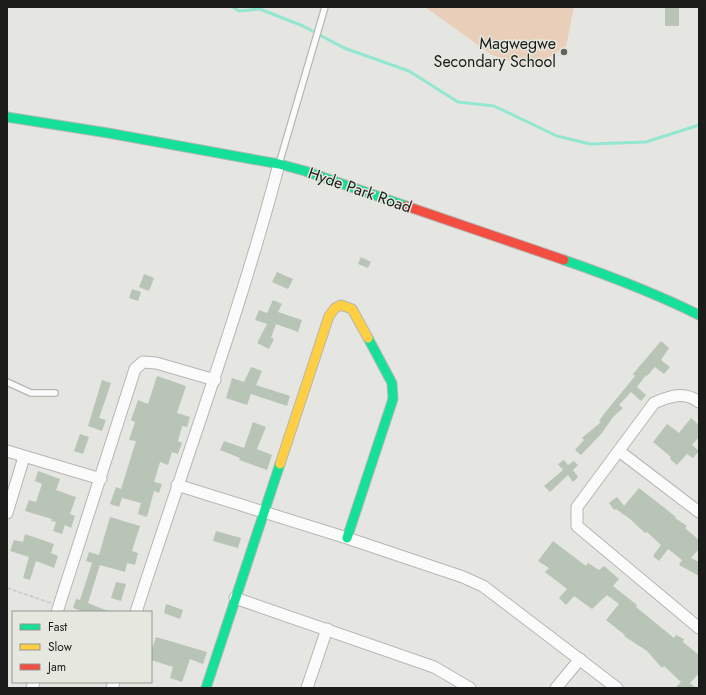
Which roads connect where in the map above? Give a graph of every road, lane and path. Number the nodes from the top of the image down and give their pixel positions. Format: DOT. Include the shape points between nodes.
graph roads {
  1 [pos="325,7"];
  2 [pos="7,117"];
  3 [pos="279,164"];
  4 [pos="699,315"];
  5 [pos="215,380"];
  6 [pos="7,382"];
  7 [pos="55,392"];
  8 [pos="699,402"];
  9 [pos="619,450"];
  10 [pos="7,451"];
  11 [pos="24,456"];
  12 [pos="101,479"];
  13 [pos="177,485"];
  14 [pos="264,511"];
  15 [pos="699,512"];
  16 [pos="7,513"];
  17 [pos="347,538"];
  18 [pos="7,588"];
  19 [pos="235,598"];
  20 [pos="58,609"];
  21 [pos="136,611"];
  22 [pos="699,628"];
  23 [pos="327,629"];
  24 [pos="580,659"];
  25 [pos="206,688"];
  26 [pos="307,688"];
  27 [pos="470,688"];
  28 [pos="556,688"];
  29 [pos="617,688"];
  1 -- 3 [label="lane"];
  2 -- 3 [label="street, Hyde Park Road"];
  3 -- 4 [label="street, Hyde Park Road" via="611,276"];
  3 -- 5 [label="street"];
  5 -- 12 [label="street" via="156,363 143,362 135,370"];
  5 -- 13 [label="street"];
  6 -- 7 [label="lane" via="31,392"];
  8 -- 9 [label="street" via="693,398 672,394 654,403"];
  9 -- 15 [label="street"];
  9 -- 22 [label="street" via="577,507 577,526"];
  10 -- 11 [label="street"];
  11 -- 12 [label="street"];
  11 -- 16 [label="street"];
  12 -- 20 [label="street"];
  13 -- 14 [label="street"];
  13 -- 21 [label="street"];
  14 -- 17 [label="street"];
  14 -- 17 [label="street" via="329,316 335,308 347,306 352,309 392,383 393,398"];
  14 -- 19 [label="street"];
  17 -- 24 [label="street" via="483,586"];
  18 -- 20 [label="path"];
  19 -- 23 [label="street"];
  19 -- 25 [label="street"];
  23 -- 26 [label="street"];
  23 -- 27 [label="street" via="434,667"];
  24 -- 28 [label="street"];
  24 -- 29 [label="street"];
}
